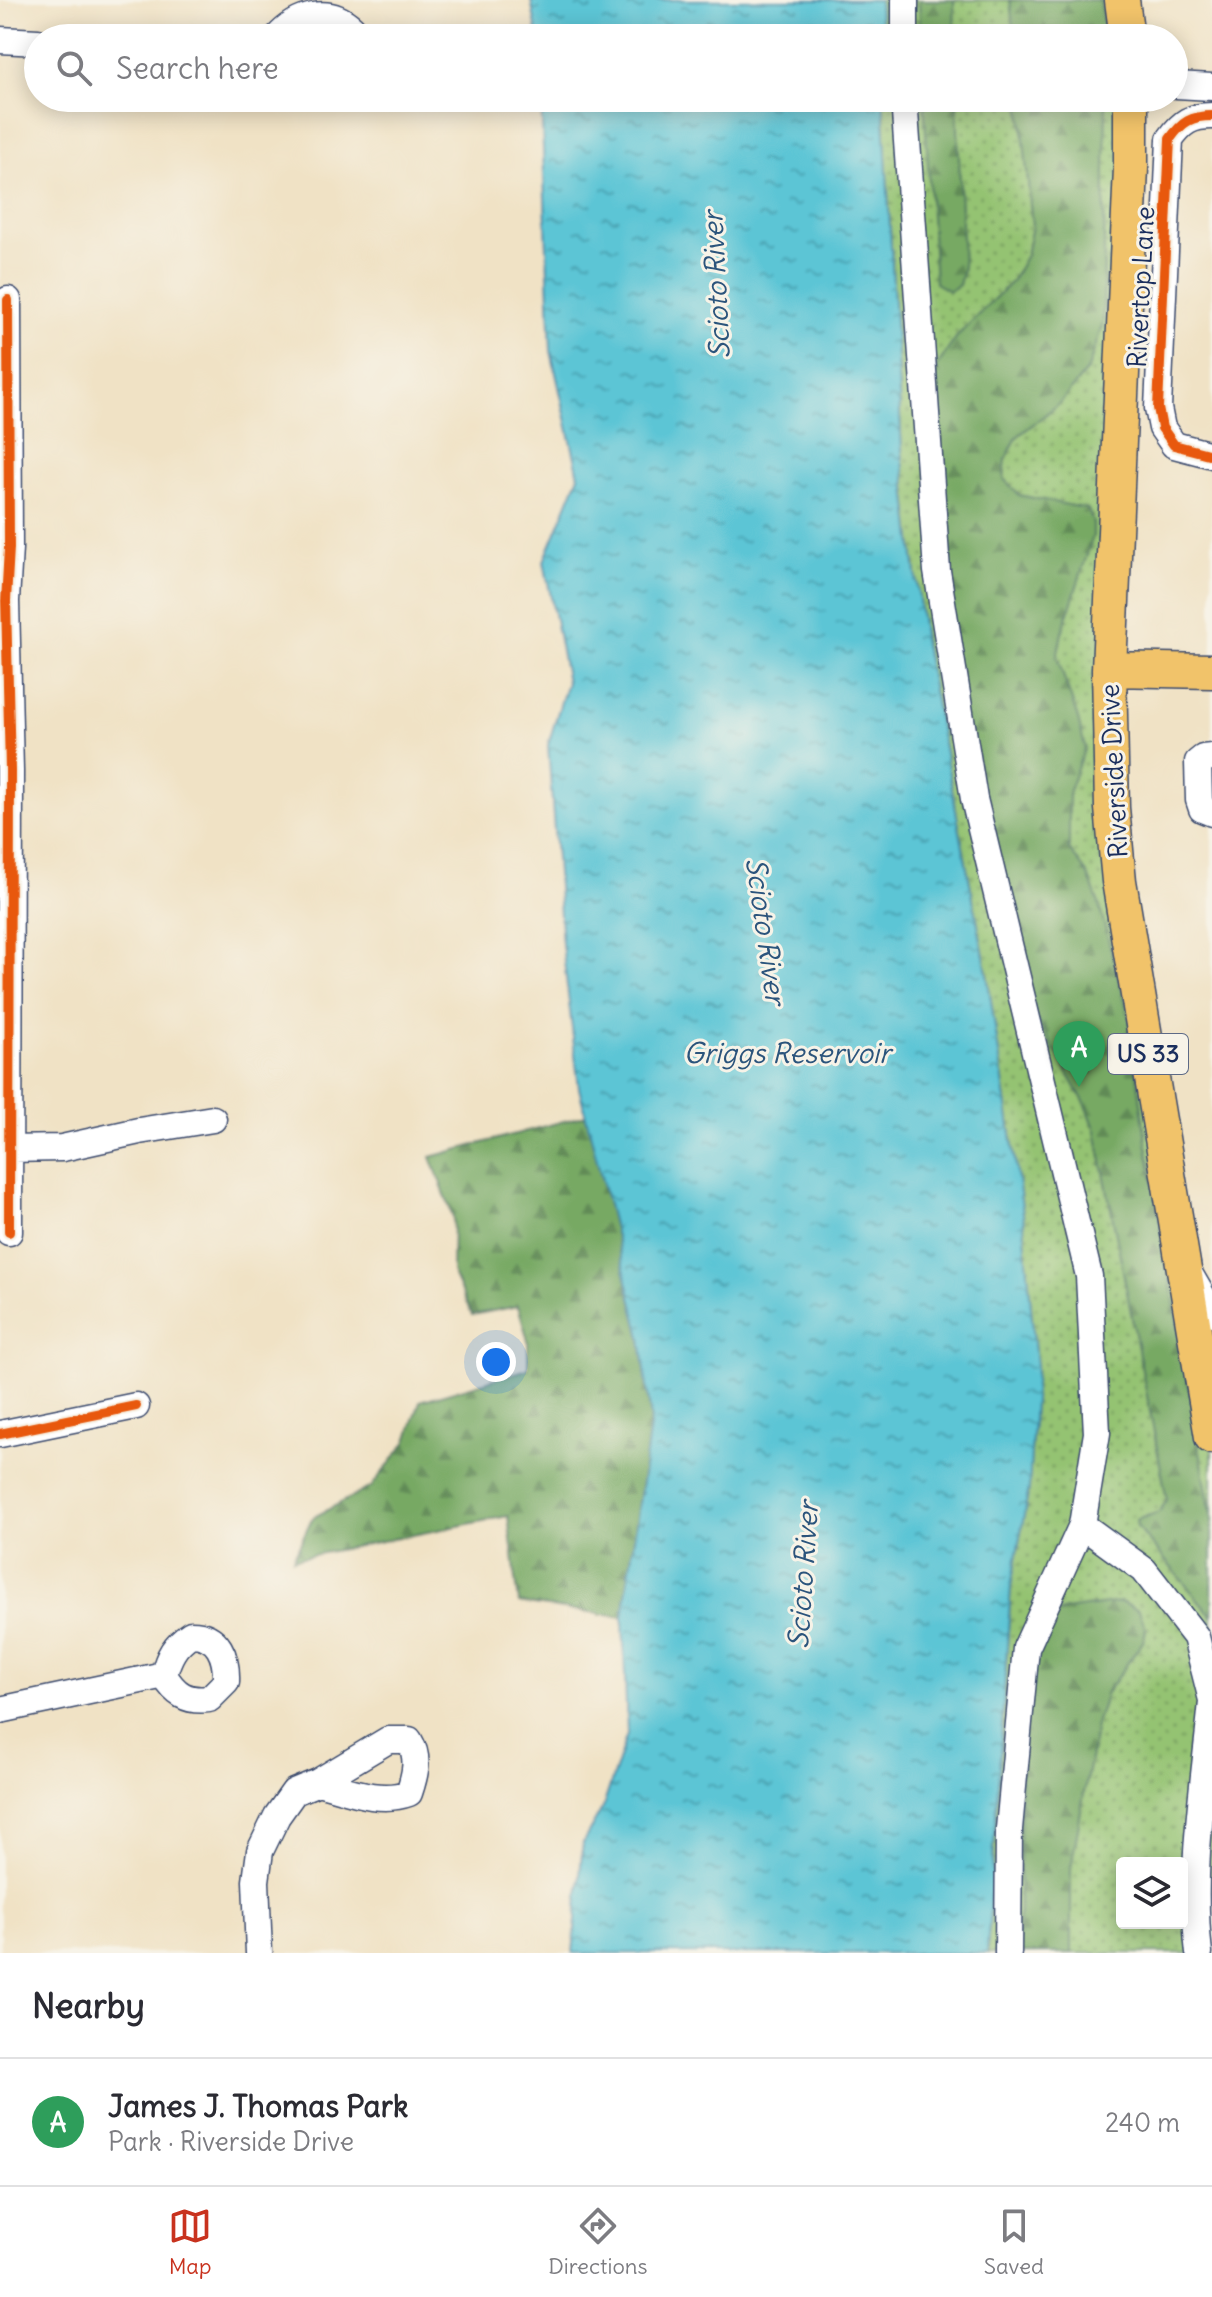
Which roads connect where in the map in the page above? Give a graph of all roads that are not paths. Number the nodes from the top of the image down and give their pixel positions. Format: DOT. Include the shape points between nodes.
graph roads {
  1 [pos="905,0"];
  2 [pos="1122,0"];
  3 [pos="293,24"];
  4 [pos="348,24"];
  5 [pos="905,24"];
  6 [pos="1125,24"];
  7 [pos="0,40"];
  8 [pos="24,41"];
  9 [pos="1188,86"];
  10 [pos="1212,87"];
  11 [pos="905,112"];
  12 [pos="1131,112"];
  13 [pos="1212,116"];
  14 [pos="8,300"];
  15 [pos="1212,455"];
  16 [pos="3,601"];
  17 [pos="1109,669"];
  18 [pos="1212,671"];
  19 [pos="1212,757"];
  20 [pos="1212,813"];
  21 [pos="213,1119"];
  22 [pos="9,1149"];
  23 [pos="9,1232"];
  24 [pos="1182,1259"];
  25 [pos="1212,1313"];
  26 [pos="136,1406"];
  27 [pos="0,1434"];
  28 [pos="1212,1437"];
  29 [pos="1082,1525"];
  30 [pos="164,1675"];
  31 [pos="1212,1701"];
  32 [pos="0,1710"];
  33 [pos="318,1782"];
  34 [pos="1206,1829"];
  35 [pos="259,1953"];
  36 [pos="1008,1953"];
  37 [pos="1199,1953"];
  1 -- 5 [label="street"];
  2 -- 6 [label="main road"];
  3 -- 4 [label="street" via="327,14"];
  7 -- 8 [label="street"];
  9 -- 10 [label="street"];
  11 -- 29 [label="street" via="937,571 974,799 1089,1276 1097,1433"];
  12 -- 17 [label="main road, Riverside Drive / US 33"];
  13 -- 15 [label="street, Rivertop Lane" via="1181,123 1170,139 1158,408 1162,428 1174,445"];
  14 -- 16 [label="street" via="9,548"];
  16 -- 22 [label="street" via="10,771"];
  17 -- 18 [label="main road"];
  17 -- 24 [label="main road, Riverside Drive / US 33" via="1119,881"];
  19 -- 20 [label="street" via="1198,762 1199,800 1202,809"];
  21 -- 22 [label="street" via="62,1148"];
  22 -- 23 [label="street"];
  24 -- 25 [label="street"];
  24 -- 28 [label="main road, Riverside Drive / US 33"];
  26 -- 27 [label="street"];
  29 -- 31 [label="street" via="1144,1570 1196,1637"];
  29 -- 36 [label="street" via="1026,1648 1009,1829"];
  30 -- 32 [label="street"];
  31 -- 34 [label="street"];
  33 -- 35 [label="street" via="294,1792 260,1851"];
  34 -- 37 [label="street" via="1194,1915"];
}
